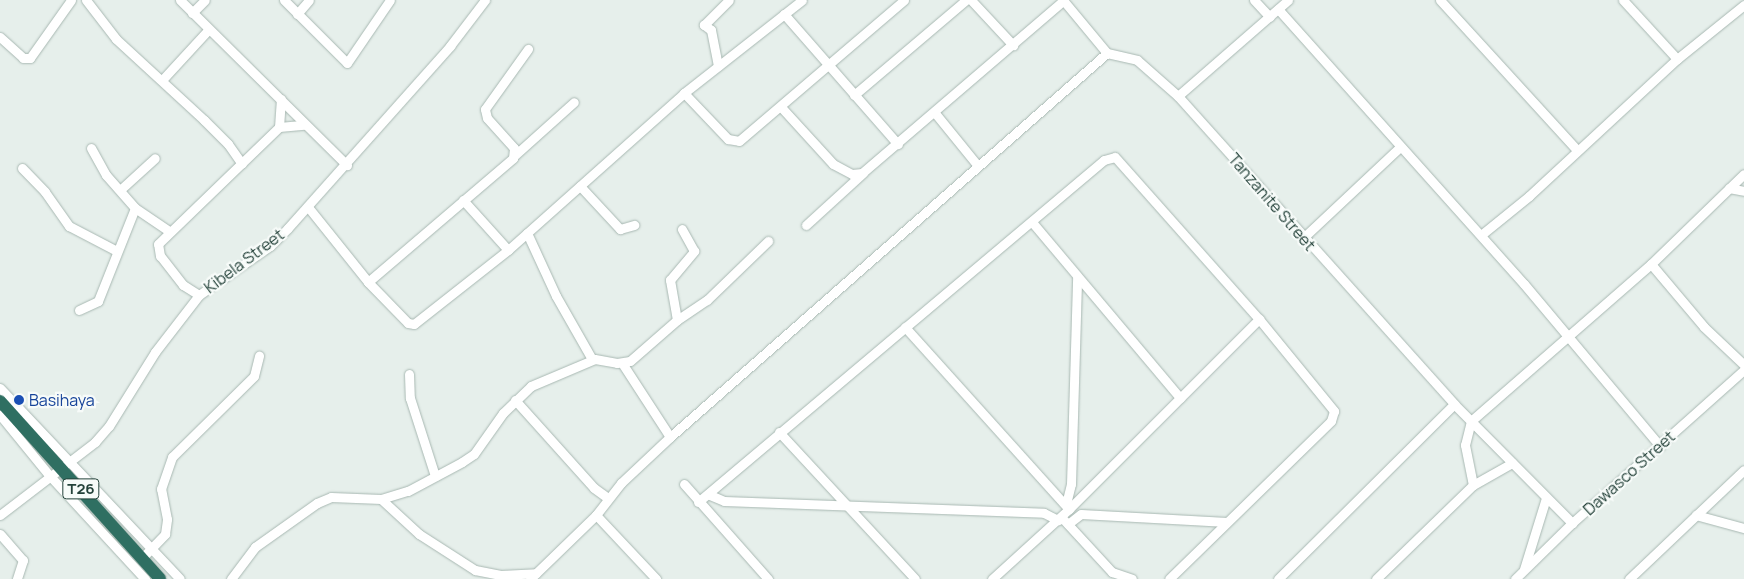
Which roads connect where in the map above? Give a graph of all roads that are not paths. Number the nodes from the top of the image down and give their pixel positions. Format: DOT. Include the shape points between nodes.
graph roads {
  1 [pos="71,0"];
  2 [pos="86,0"];
  3 [pos="180,0"];
  4 [pos="205,0"];
  5 [pos="284,0"];
  6 [pos="309,0"];
  7 [pos="390,0"];
  8 [pos="485,0"];
  9 [pos="729,0"];
  10 [pos="802,0"];
  11 [pos="904,0"];
  12 [pos="966,0"];
  13 [pos="971,0"];
  14 [pos="1254,0"];
  15 [pos="1288,0"];
  16 [pos="1440,0"];
  17 [pos="1623,0"];
  18 [pos="1063,1"];
  19 [pos="789,4"];
  20 [pos="1744,5"];
  21 [pos="1278,9"];
  22 [pos="192,13"];
  23 [pos="298,14"];
  24 [pos="784,14"];
  25 [pos="1270,17"];
  26 [pos="208,30"];
  27 [pos="0,36"];
  28 [pos="1013,45"];
  29 [pos="528,49"];
  30 [pos="1107,53"];
  31 [pos="1677,59"];
  32 [pos="826,65"];
  33 [pos="718,66"];
  34 [pos="162,79"];
  35 [pos="684,93"];
  36 [pos="854,96"];
  37 [pos="1178,96"];
  38 [pos="281,99"];
  39 [pos="574,102"];
  40 [pos="781,107"];
  41 [pos="935,113"];
  42 [pos="304,126"];
  43 [pos="279,127"];
  44 [pos="898,144"];
  45 [pos="1400,147"];
  46 [pos="91,148"];
  47 [pos="1577,150"];
  48 [pos="515,155"];
  49 [pos="155,158"];
  50 [pos="242,164"];
  51 [pos="347,165"];
  52 [pos="978,166"];
  53 [pos="22,168"];
  54 [pos="867,170"];
  55 [pos="1744,174"];
  56 [pos="580,186"];
  57 [pos="1729,188"];
  58 [pos="120,190"];
  59 [pos="1744,190"];
  60 [pos="463,200"];
  61 [pos="308,207"];
  62 [pos="135,208"];
  63 [pos="1032,222"];
  64 [pos="634,225"];
  65 [pos="806,225"];
  66 [pos="682,229"];
  67 [pos="169,231"];
  68 [pos="528,233"];
  69 [pos="1480,235"];
  70 [pos="1303,238"];
  71 [pos="768,241"];
  72 [pos="508,250"];
  73 [pos="117,251"];
  74 [pos="1651,264"];
  75 [pos="1077,277"];
  76 [pos="368,282"];
  77 [pos="199,295"];
  78 [pos="79,310"];
  79 [pos="1259,319"];
  80 [pos="677,320"];
  81 [pos="904,327"];
  82 [pos="1568,337"];
  83 [pos="259,356"];
  84 [pos="592,359"];
  85 [pos="622,363"];
  86 [pos="1744,365"];
  87 [pos="1744,370"];
  88 [pos="410,374"];
  89 [pos="0,388"];
  90 [pos="1180,398"];
  91 [pos="515,400"];
  92 [pos="0,401"];
  93 [pos="1454,404"];
  94 [pos="0,414"];
  95 [pos="1471,421"];
  96 [pos="779,432"];
  97 [pos="670,437"];
  98 [pos="1660,446"];
  99 [pos="1512,463"];
  100 [pos="66,464"];
  101 [pos="1744,470"];
  102 [pos="49,476"];
  103 [pos="435,476"];
  104 [pos="684,484"];
  105 [pos="1473,485"];
  106 [pos="710,495"];
  107 [pos="608,498"];
  108 [pos="1546,498"];
  109 [pos="381,499"];
  110 [pos="698,502"];
  111 [pos="845,505"];
  112 [pos="1067,507"];
  113 [pos="0,515"];
  114 [pos="596,515"];
  115 [pos="1696,515"];
  116 [pos="1059,518"];
  117 [pos="1227,522"];
  118 [pos="1572,523"];
  119 [pos="1068,524"];
  120 [pos="1744,528"];
  121 [pos="0,534"];
  122 [pos="152,550"];
  123 [pos="141,559"];
  124 [pos="1523,571"];
  125 [pos="533,576"];
  126 [pos="1634,577"];
  127 [pos="17,579"];
  128 [pos="145,579"];
  129 [pos="160,579"];
  130 [pos="180,579"];
  131 [pos="231,579"];
  132 [pos="656,579"];
  133 [pos="768,579"];
  134 [pos="915,579"];
  135 [pos="992,579"];
  136 [pos="1132,579"];
  137 [pos="1169,579"];
  138 [pos="1278,579"];
  139 [pos="1376,579"];
  140 [pos="1515,579"];
  1 -- 27 [label="street" via="30,58 23,58"];
  2 -- 34 [label="street" via="116,39"];
  3 -- 22 [label="street"];
  4 -- 22 [label="street"];
  5 -- 23 [label="street"];
  6 -- 23 [label="street"];
  7 -- 23 [label="street" via="347,63"];
  8 -- 51 [label="street, Kibela Street" via="450,46"];
  9 -- 33 [label="street" via="704,25 711,30"];
  10 -- 19 [label="street"];
  11 -- 32 [label="street"];
  12 -- 36 [label="street"];
  13 -- 28 [label="street"];
  14 -- 25 [label="street"];
  15 -- 21 [label="street"];
  16 -- 47 [label="street"];
  17 -- 31 [label="street"];
  18 -- 28 [label="street"];
  18 -- 30 [label="street"];
  19 -- 24 [label="street"];
  20 -- 31 [label="street"];
  21 -- 25 [label="street"];
  21 -- 45 [label="street"];
  22 -- 26 [label="street"];
  24 -- 32 [label="street"];
  24 -- 33 [label="street"];
  25 -- 37 [label="street"];
  26 -- 34 [label="street"];
  26 -- 38 [label="street"];
  28 -- 41 [label="street"];
  29 -- 48 [label="street" via="484,109 487,118 514,148"];
  30 -- 37 [label="street, Tanzanite Street" via="1137,60"];
  30 -- 52 [label="street"];
  31 -- 47 [label="street"];
  32 -- 36 [label="street"];
  32 -- 40 [label="street"];
  33 -- 35 [label="street"];
  34 -- 50 [label="street" via="228,144"];
  35 -- 40 [label="street" via="704,116 734,141 740,141"];
  35 -- 56 [label="street"];
  36 -- 44 [label="street"];
  37 -- 70 [label="street, Tanzanite Street"];
  38 -- 42 [label="street"];
  38 -- 43 [label="street"];
  39 -- 48 [label="street"];
  40 -- 54 [label="street" via="833,164 852,174"];
  41 -- 44 [label="street"];
  41 -- 52 [label="street"];
  42 -- 43 [label="street"];
  42 -- 51 [label="street"];
  43 -- 50 [label="street"];
  44 -- 54 [label="street"];
  45 -- 69 [label="street"];
  45 -- 70 [label="street"];
  46 -- 58 [label="street" via="106,175"];
  47 -- 69 [label="street"];
  48 -- 60 [label="street"];
  49 -- 58 [label="street"];
  50 -- 67 [label="street"];
  51 -- 61 [label="street, Kibela Street"];
  52 -- 97 [label="street"];
  53 -- 73 [label="street" via="46,192 69,226"];
  54 -- 65 [label="street"];
  55 -- 57 [label="street"];
  56 -- 64 [label="street" via="620,228"];
  56 -- 68 [label="street"];
  57 -- 59 [label="street"];
  57 -- 74 [label="street"];
  58 -- 62 [label="street"];
  60 -- 72 [label="street"];
  60 -- 76 [label="street"];
  61 -- 76 [label="street"];
  61 -- 77 [label="street, Kibela Street" via="270,246"];
  62 -- 67 [label="street"];
  62 -- 73 [label="street"];
  63 -- 75 [label="street"];
  63 -- 79 [label="street" via="1104,160 1115,157"];
  63 -- 81 [label="street"];
  66 -- 80 [label="street" via="694,251 670,280"];
  67 -- 77 [label="street" via="160,240 158,252 182,285"];
  68 -- 72 [label="street"];
  68 -- 84 [label="street" via="556,296"];
  69 -- 82 [label="street"];
  70 -- 93 [label="street, Tanzanite Street"];
  71 -- 80 [label="street" via="707,300"];
  72 -- 76 [label="street" via="414,324 408,322"];
  73 -- 78 [label="street" via="98,302"];
  74 -- 82 [label="street"];
  74 -- 86 [label="street" via="1704,326"];
  75 -- 90 [label="street"];
  75 -- 112 [label="street" via="1071,484"];
  77 -- 100 [label="street, Kibela Street" via="141,373 109,426"];
  79 -- 90 [label="street"];
  79 -- 117 [label="street" via="1331,405 1334,417"];
  80 -- 85 [label="street" via="630,361"];
  81 -- 96 [label="street"];
  81 -- 112 [label="street"];
  82 -- 95 [label="street"];
  82 -- 98 [label="street"];
  83 -- 122 [label="street" via="254,376 172,457 161,489 167,527 161,541"];
  84 -- 85 [label="street"];
  84 -- 91 [label="street" via="531,386"];
  85 -- 97 [label="street"];
  87 -- 98 [label="street, Dawasco Street"];
  88 -- 103 [label="street" via="410,398"];
  89 -- 100 [label="street"];
  90 -- 112 [label="street"];
  91 -- 103 [label="street" via="474,454"];
  91 -- 107 [label="street" via="594,488"];
  92 -- 100 [label="highway, T26"];
  93 -- 95 [label="street, Tanzanite Street"];
  93 -- 138 [label="street"];
  94 -- 102 [label="street"];
  95 -- 99 [label="street, Tanzanite Street"];
  95 -- 105 [label="street" via="1466,445"];
  96 -- 106 [label="street"];
  96 -- 111 [label="street"];
  97 -- 107 [label="street"];
  98 -- 118 [label="street, Dawasco Street"];
  99 -- 105 [label="street"];
  99 -- 108 [label="street, Tanzanite Street"];
  100 -- 102 [label="street, Kibela Street"];
  100 -- 122 [label="street"];
  100 -- 123 [label="highway, T26"];
  101 -- 115 [label="street"];
  102 -- 113 [label="street, Kibela Street"];
  102 -- 128 [label="street"];
  103 -- 109 [label="street" via="408,491"];
  104 -- 110 [label="street"];
  105 -- 139 [label="street"];
  106 -- 110 [label="street"];
  106 -- 111 [label="street" via="724,501"];
  107 -- 114 [label="street"];
  108 -- 118 [label="street, Tanzanite Street"];
  108 -- 124 [label="street"];
  109 -- 125 [label="street" via="419,534 475,570"];
  109 -- 131 [label="street" via="331,497 317,503 256,547"];
  110 -- 133 [label="street"];
  111 -- 116 [label="street" via="1044,513"];
  111 -- 134 [label="street"];
  112 -- 116 [label="street"];
  114 -- 125 [label="street"];
  114 -- 132 [label="street"];
  115 -- 120 [label="street"];
  115 -- 126 [label="street"];
  116 -- 119 [label="street"];
  116 -- 135 [label="street"];
  117 -- 119 [label="street" via="1081,514"];
  117 -- 137 [label="street"];
  118 -- 124 [label="street, Dawasco Street"];
  119 -- 136 [label="street" via="1112,572"];
  121 -- 127 [label="street" via="23,560"];
  122 -- 123 [label="street"];
  122 -- 130 [label="street"];
  123 -- 129 [label="highway, T26"];
  124 -- 140 [label="street, Dawasco Street"];
}
